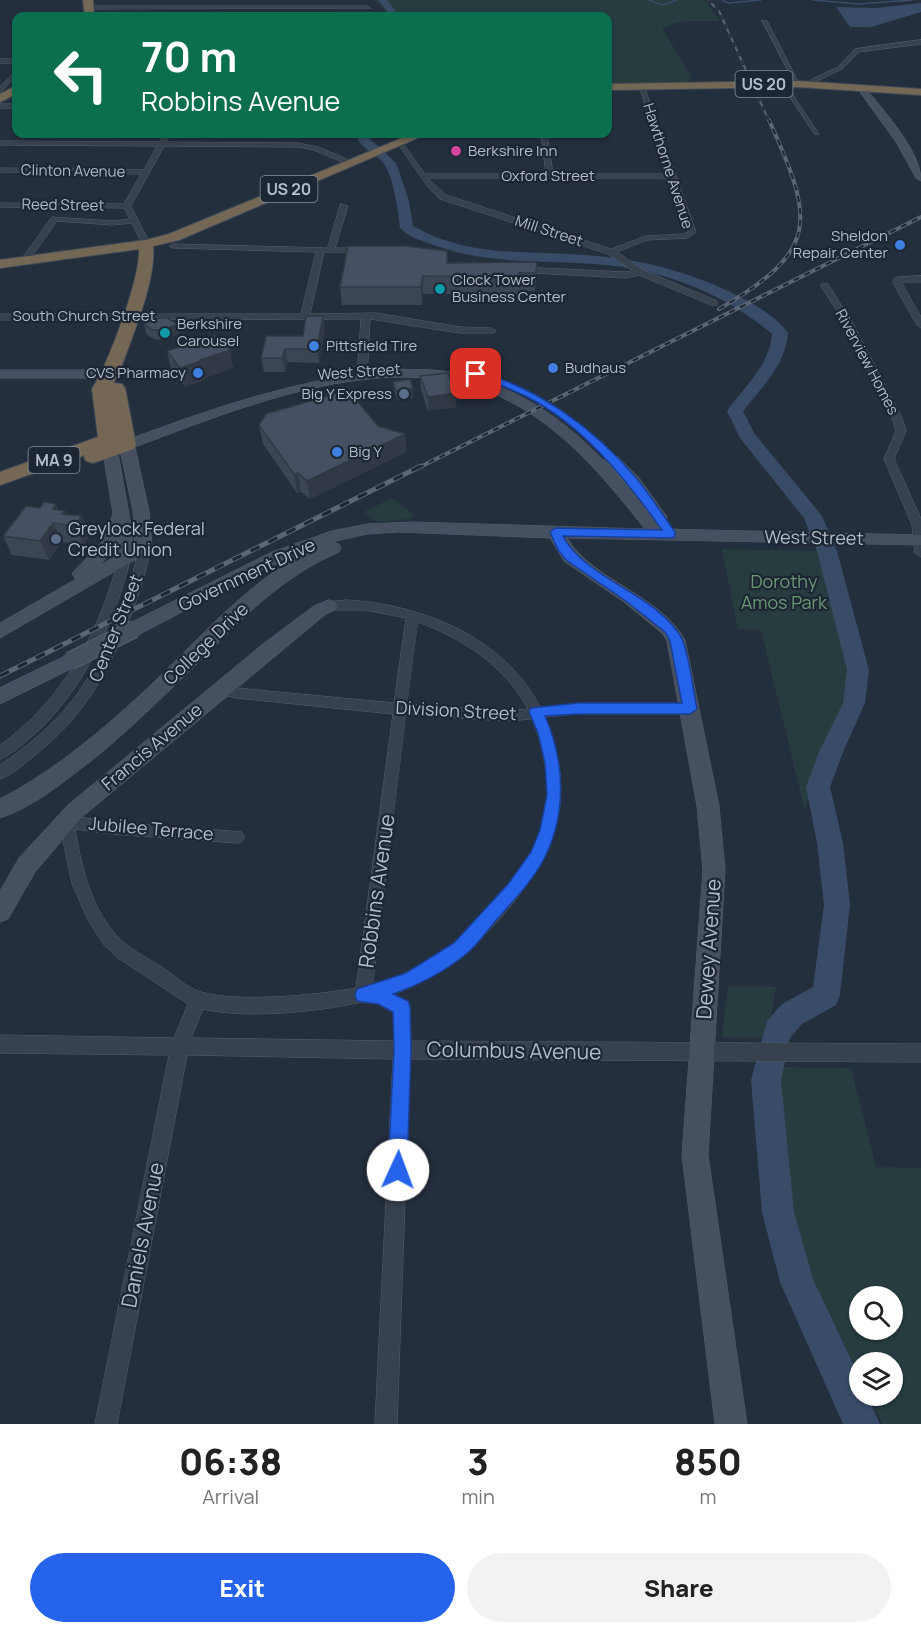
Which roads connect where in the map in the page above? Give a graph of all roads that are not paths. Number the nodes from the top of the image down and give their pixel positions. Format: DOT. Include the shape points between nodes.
graph roads {
  1 [pos="89,8"];
  2 [pos="236,8"];
  3 [pos="368,8"];
  4 [pos="234,12"];
  5 [pos="764,21"];
  6 [pos="921,42"];
  7 [pos="12,79"];
  8 [pos="783,84"];
  9 [pos="798,84"];
  10 [pos="814,85"];
  11 [pos="641,86"];
  12 [pos="612,87"];
  13 [pos="861,88"];
  14 [pos="921,92"];
  15 [pos="1,97"];
  16 [pos="817,133"];
  17 [pos="165,138"];
  18 [pos="254,138"];
  19 [pos="311,138"];
  20 [pos="412,138"];
  21 [pos="545,138"];
  22 [pos="0,143"];
  23 [pos="397,144"];
  24 [pos="161,145"];
  25 [pos="251,145"];
  26 [pos="307,146"];
  27 [pos="350,162"];
  28 [pos="0,170"];
  29 [pos="146,172"];
  30 [pos="424,176"];
  31 [pos="550,176"];
  32 [pos="671,176"];
  33 [pos="921,178"];
  34 [pos="0,205"];
  35 [pos="127,206"];
  36 [pos="344,206"];
  37 [pos="133,220"];
  38 [pos="146,244"];
  39 [pos="173,246"];
  40 [pos="331,249"];
  41 [pos="321,250"];
  42 [pos="372,250"];
  43 [pos="614,254"];
  44 [pos="24,261"];
  45 [pos="0,264"];
  46 [pos="513,270"];
  47 [pos="640,272"];
  48 [pos="921,279"];
  49 [pos="825,286"];
  50 [pos="714,303"];
  51 [pos="305,315"];
  52 [pos="131,316"];
  53 [pos="366,316"];
  54 [pos="0,317"];
  55 [pos="921,325"];
  56 [pos="491,331"];
  57 [pos="0,374"];
  58 [pos="111,374"];
  59 [pos="362,374"];
  60 [pos="117,442"];
  61 [pos="0,479"];
  62 [pos="0,490"];
  63 [pos="626,494"];
  64 [pos="120,510"];
  65 [pos="472,530"];
  66 [pos="555,532"];
  67 [pos="628,533"];
  68 [pos="664,534"];
  69 [pos="920,544"];
  70 [pos="144,546"];
  71 [pos="125,557"];
  72 [pos="44,604"];
  73 [pos="329,606"];
  74 [pos="412,617"];
  75 [pos="0,632"];
  76 [pos="222,689"];
  77 [pos="0,697"];
  78 [pos="399,709"];
  79 [pos="690,709"];
  80 [pos="536,712"];
  81 [pos="0,753"];
  82 [pos="0,773"];
  83 [pos="0,809"];
  84 [pos="66,821"];
  85 [pos="237,837"];
  86 [pos="0,912"];
  87 [pos="363,995"];
  88 [pos="198,1000"];
  89 [pos="0,1044"];
  90 [pos="180,1045"];
  91 [pos="403,1049"];
  92 [pos="702,1052"];
  93 [pos="921,1053"];
  94 [pos="106,1424"];
  95 [pos="386,1424"];
  96 [pos="730,1424"];
  1 -- 2 [label="street"];
  2 -- 3 [label="street"];
  2 -- 4 [label="street"];
  5 -- 9 [label="street"];
  6 -- 10 [label="street" via="857,50 840,68 814,80"];
  7 -- 15 [label="street"];
  8 -- 9 [label="highway, US 20"];
  8 -- 11 [label="highway, US 20"];
  8 -- 16 [label="street"];
  9 -- 10 [label="highway, US 20"];
  10 -- 13 [label="highway, US 20"];
  11 -- 12 [label="highway, US 20"];
  11 -- 32 [label="street, Hawthorne Avenue"];
  13 -- 14 [label="highway, US 20"];
  13 -- 33 [label="street" via="901,142"];
  17 -- 24 [label="street"];
  18 -- 25 [label="street"];
  19 -- 26 [label="street"];
  20 -- 23 [label="highway, US 20"];
  21 -- 31 [label="street"];
  22 -- 24 [label="street"];
  23 -- 27 [label="highway, US 20"];
  23 -- 30 [label="street, Mill Street" via="411,154"];
  24 -- 25 [label="street"];
  24 -- 29 [label="street"];
  25 -- 26 [label="street"];
  26 -- 27 [label="street"];
  27 -- 38 [label="highway, US 20" via="188,231"];
  28 -- 29 [label="street, Clinton Avenue"];
  29 -- 35 [label="street"];
  30 -- 31 [label="street, Oxford Street"];
  30 -- 43 [label="street, Mill Street" via="438,194 457,203"];
  31 -- 32 [label="street, Oxford Street"];
  32 -- 43 [label="street, Hawthorne Avenue" via="691,234 646,238"];
  34 -- 35 [label="street, Reed Street"];
  35 -- 37 [label="street"];
  36 -- 40 [label="street"];
  37 -- 38 [label="street"];
  37 -- 44 [label="street" via="112,223 55,219"];
  38 -- 44 [label="highway, US 20"];
  38 -- 52 [label="highway" via="146,266"];
  39 -- 41 [label="street"];
  40 -- 41 [label="street"];
  40 -- 42 [label="street"];
  41 -- 51 [label="street"];
  43 -- 47 [label="street, Mill Street"];
  44 -- 45 [label="highway, US 20"];
  46 -- 47 [label="street" via="625,276"];
  47 -- 50 [label="street, Mill Street"];
  48 -- 55 [label="street" via="897,280"];
  49 -- 69 [label="street, Riverview Homes" via="897,418 901,431 889,459 919,528"];
  51 -- 52 [label="street, South Church Street"];
  51 -- 53 [label="street, South Church Street"];
  52 -- 54 [label="street, South Church Street"];
  52 -- 58 [label="highway"];
  53 -- 56 [label="street, South Church Street"];
  53 -- 59 [label="street"];
  57 -- 58 [label="street"];
  58 -- 60 [label="highway, Center Street" via="116,387"];
  59 -- 60 [label="street, West Street" via="323,373 272,384"];
  59 -- 63 [label="street, West Street" via="434,375 491,387 567,433"];
  59 -- 68 [label="street, West Street" via="419,369 461,372 517,388 592,439 633,481"];
  60 -- 61 [label="highway, West Street / MA 9"];
  60 -- 62 [label="highway, West Street / MA 9"];
  60 -- 64 [label="street, Center Street"];
  60 -- 70 [label="street, Center Street" via="141,511"];
  63 -- 67 [label="street" via="633,515"];
  63 -- 68 [label="street, West Street"];
  64 -- 71 [label="street, Center Street"];
  64 -- 72 [label="street" via="113,538 103,554"];
  65 -- 66 [label="street, Government Drive"];
  65 -- 77 [label="street, Government Drive, bridge" via="395,527 330,537 268,561"];
  65 -- 83 [label="street, College Drive" via="362,540 324,551 293,567 253,598 103,741 56,778"];
  66 -- 67 [label="street, Government Drive"];
  66 -- 79 [label="street, Dewey Avenue" via="570,557 669,629 676,640"];
  67 -- 68 [label="street, Government Drive"];
  68 -- 69 [label="street, West Street"];
  70 -- 71 [label="street"];
  70 -- 82 [label="street, Center Street" via="139,577 94,685 57,729"];
  71 -- 72 [label="street"];
  71 -- 81 [label="street, Center Street" via="115,592 70,687 46,715"];
  72 -- 75 [label="street"];
  73 -- 74 [label="street" via="349,604"];
  73 -- 76 [label="street, Francis Avenue"];
  74 -- 78 [label="street, Robbins Avenue"];
  74 -- 80 [label="street" via="440,625 476,644 506,670"];
  76 -- 78 [label="street, Division Street"];
  76 -- 84 [label="street, Francis Avenue"];
  78 -- 80 [label="street, Division Street" via="506,716"];
  78 -- 87 [label="street, Robbins Avenue"];
  79 -- 80 [label="street, Division Street"];
  79 -- 92 [label="street, Dewey Avenue" via="708,806 714,870"];
  80 -- 87 [label="street" via="552,763 555,795 538,856 460,949 411,980"];
  84 -- 85 [label="street, Jubilee Terrace"];
  84 -- 86 [label="street, Francis Avenue" via="27,865"];
  84 -- 88 [label="street" via="70,853 82,891 112,943"];
  87 -- 88 [label="street" via="282,1005"];
  87 -- 91 [label="street, Robbins Avenue" via="380,996 402,1007"];
  88 -- 90 [label="street, Daniels Avenue"];
  89 -- 90 [label="street, Columbus Avenue"];
  90 -- 91 [label="street, Columbus Avenue"];
  90 -- 94 [label="street, Daniels Avenue"];
  91 -- 92 [label="street, Columbus Avenue"];
  91 -- 95 [label="street, Robbins Avenue"];
  92 -- 93 [label="street, Columbus Avenue"];
  92 -- 96 [label="street, Dewey Avenue" via="695,1155"];
}
